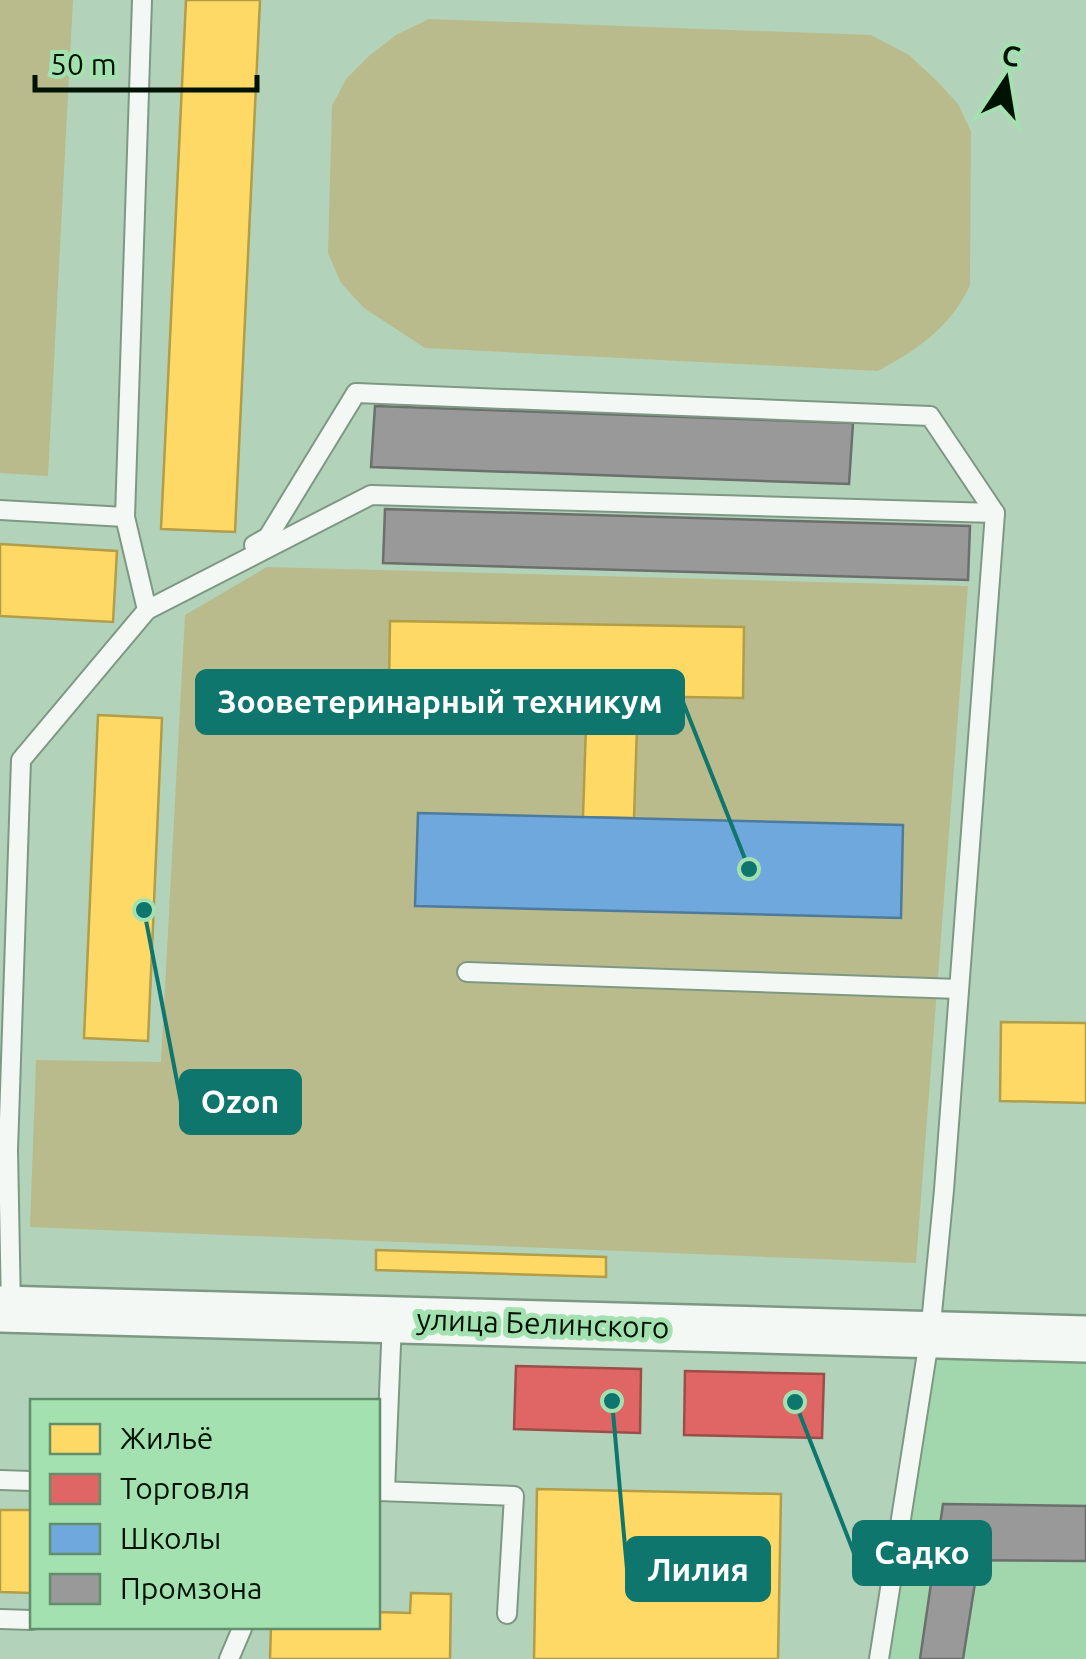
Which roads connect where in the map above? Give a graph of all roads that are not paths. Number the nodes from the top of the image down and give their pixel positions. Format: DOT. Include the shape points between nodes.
graph roads {
  1 [pos="142,0"];
  2 [pos="0,510"];
  3 [pos="995,513"];
  4 [pos="125,517"];
  5 [pos="146,610"];
  6 [pos="467,972"];
  7 [pos="959,989"];
  8 [pos="4,1150"];
  9 [pos="5,1309"];
  10 [pos="392,1319"];
  11 [pos="930,1334"];
  12 [pos="1086,1338"];
  13 [pos="0,1480"];
  14 [pos="30,1481"];
  15 [pos="381,1491"];
  16 [pos="507,1614"];
  17 [pos="0,1620"];
  18 [pos="30,1620"];
  19 [pos="241,1629"];
  20 [pos="229,1659"];
  21 [pos="879,1659"];
  1 -- 4 [label="lane"];
  2 -- 4 [label="lane"];
  3 -- 5 [label="lane" via="371,494"];
  3 -- 5 [label="lane" via="930,416 356,392 268,537"];
  3 -- 7 [label="lane"];
  4 -- 5 [label="lane"];
  5 -- 8 [label="lane" via="21,760"];
  6 -- 7 [label="lane"];
  7 -- 11 [label="lane"];
  8 -- 9 [label="lane"];
  9 -- 10 [label="street, улица Белинского"];
  10 -- 11 [label="street, улица Белинского"];
  10 -- 15 [label="lane"];
  11 -- 12 [label="street, улица Белинского"];
  11 -- 21 [label="lane"];
  13 -- 14 [label="lane"];
  15 -- 16 [label="lane" via="514,1496"];
  17 -- 18 [label="lane"];
  19 -- 20 [label="lane"];
}
